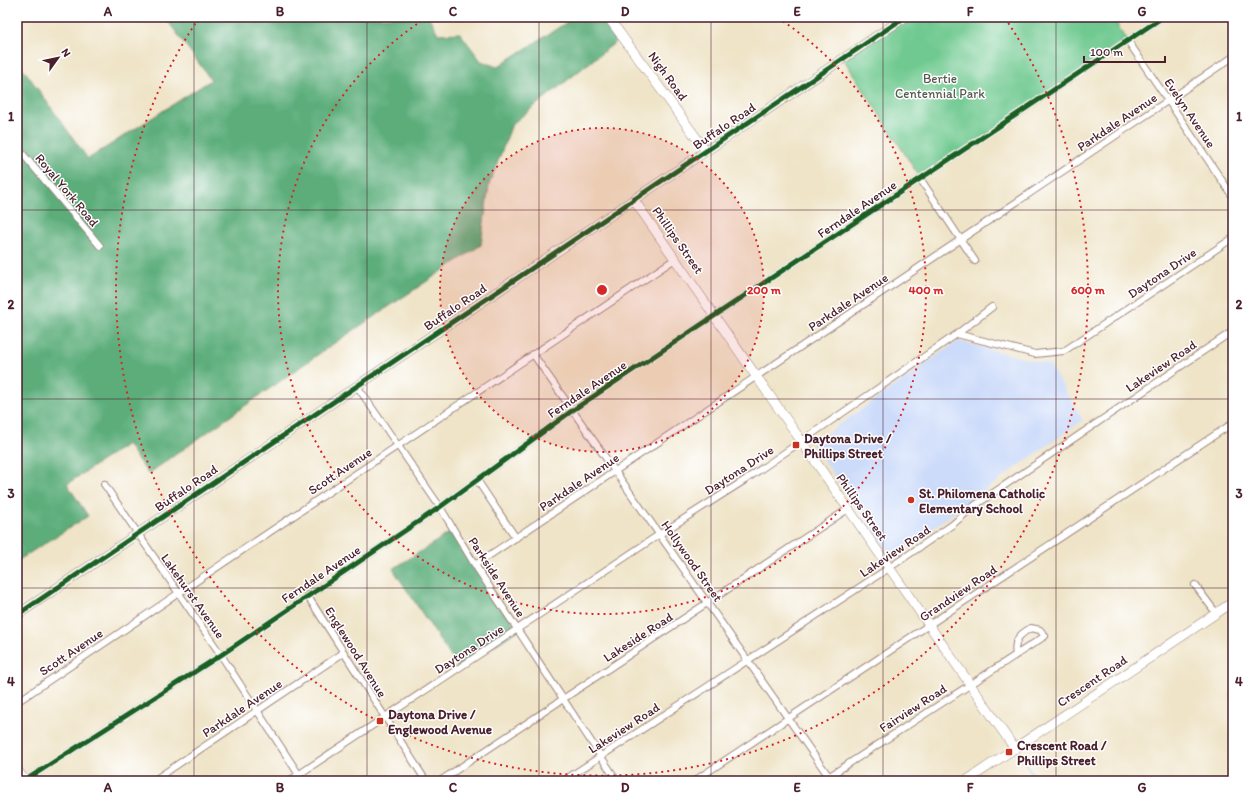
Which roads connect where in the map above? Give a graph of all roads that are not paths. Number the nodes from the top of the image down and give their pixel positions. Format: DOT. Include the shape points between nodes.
graph roads {
  1 [pos="608,17"];
  2 [pos="904,17"];
  3 [pos="1163,17"];
  4 [pos="1128,41"];
  5 [pos="1233,57"];
  6 [pos="1168,101"];
  7 [pos="17,147"];
  8 [pos="706,151"];
  9 [pos="921,180"];
  10 [pos="1233,197"];
  11 [pos="634,200"];
  12 [pos="1233,238"];
  13 [pos="962,239"];
  14 [pos="100,246"];
  15 [pos="675,259"];
  16 [pos="975,261"];
  17 [pos="992,307"];
  18 [pos="715,316"];
  19 [pos="1233,331"];
  20 [pos="957,334"];
  21 [pos="533,354"];
  22 [pos="756,376"];
  23 [pos="357,386"];
  24 [pos="573,410"];
  25 [pos="1233,423"];
  26 [pos="802,442"];
  27 [pos="397,446"];
  28 [pos="615,471"];
  29 [pos="477,480"];
  30 [pos="104,484"];
  31 [pos="440,507"];
  32 [pos="848,509"];
  33 [pos="138,533"];
  34 [pos="660,534"];
  35 [pos="516,538"];
  36 [pos="475,565"];
  37 [pos="889,568"];
  38 [pos="1195,585"];
  39 [pos="178,593"];
  40 [pos="307,595"];
  41 [pos="1233,602"];
  42 [pos="708,604"];
  43 [pos="1216,614"];
  44 [pos="17,615"];
  45 [pos="929,626"];
  46 [pos="518,630"];
  47 [pos="343,653"];
  48 [pos="221,655"];
  49 [pos="1016,655"];
  50 [pos="747,661"];
  51 [pos="970,684"];
  52 [pos="564,699"];
  53 [pos="17,702"];
  54 [pos="257,711"];
  55 [pos="385,718"];
  56 [pos="789,719"];
  57 [pos="1016,748"];
  58 [pos="601,756"];
  59 [pos="17,770"];
  60 [pos="299,775"];
  61 [pos="830,779"];
  62 [pos="25,781"];
  63 [pos="153,781"];
  64 [pos="289,781"];
  65 [pos="303,781"];
  66 [pos="426,781"];
  67 [pos="440,781"];
  68 [pos="563,781"];
  69 [pos="617,781"];
  70 [pos="694,781"];
  71 [pos="822,781"];
  72 [pos="966,781"];
  1 -- 8 [label="street, Nigh Road"];
  2 -- 8 [label="street, Buffalo Road"];
  3 -- 4 [label="street, Ferndale Avenue"];
  4 -- 6 [label="street, Evelyn Avenue"];
  4 -- 9 [label="street, Ferndale Avenue"];
  5 -- 6 [label="street, Parkdale Avenue"];
  6 -- 10 [label="street, Evelyn Avenue"];
  6 -- 13 [label="street, Parkdale Avenue"];
  7 -- 14 [label="street, Royal York Road"];
  8 -- 11 [label="street, Buffalo Road"];
  9 -- 13 [label="street"];
  9 -- 18 [label="street, Ferndale Avenue"];
  11 -- 15 [label="street, Phillips Street"];
  11 -- 23 [label="street, Buffalo Road"];
  12 -- 20 [label="street, Daytona Drive" via="1064,351 1035,354"];
  13 -- 16 [label="street"];
  13 -- 22 [label="street, Parkdale Avenue"];
  15 -- 18 [label="street, Phillips Street"];
  15 -- 21 [label="street, Scott Avenue"];
  17 -- 20 [label="street"];
  18 -- 22 [label="street, Phillips Street"];
  18 -- 24 [label="street, Ferndale Avenue"];
  19 -- 37 [label="street, Lakeview Road" via="974,506 952,525"];
  20 -- 26 [label="street, Daytona Drive"];
  21 -- 24 [label="street, Hollywood Street"];
  21 -- 27 [label="street, Scott Avenue"];
  22 -- 26 [label="street, Phillips Street"];
  22 -- 28 [label="street, Parkdale Avenue"];
  23 -- 27 [label="street, Parkside Avenue"];
  23 -- 33 [label="street, Buffalo Road"];
  24 -- 28 [label="street, Hollywood Street"];
  24 -- 29 [label="street, Ferndale Avenue"];
  25 -- 45 [label="street, Grandview Road"];
  26 -- 32 [label="street, Phillips Street"];
  26 -- 34 [label="street, Daytona Drive"];
  27 -- 31 [label="street, Parkside Avenue"];
  27 -- 39 [label="street, Scott Avenue"];
  28 -- 34 [label="street, Hollywood Street"];
  28 -- 35 [label="street, Parkdale Avenue"];
  29 -- 31 [label="street, Ferndale Avenue"];
  29 -- 35 [label="street"];
  30 -- 33 [label="street, Lakehurst Avenue"];
  31 -- 36 [label="street, Parkside Avenue"];
  31 -- 40 [label="street, Ferndale Avenue"];
  32 -- 37 [label="street, Phillips Street"];
  32 -- 42 [label="street, Lakeside Road"];
  33 -- 39 [label="street, Lakehurst Avenue"];
  33 -- 44 [label="street, Buffalo Road"];
  34 -- 42 [label="street, Hollywood Street"];
  34 -- 46 [label="street, Daytona Drive"];
  35 -- 36 [label="street, Parkdale Avenue"];
  36 -- 46 [label="street, Parkside Avenue"];
  37 -- 45 [label="street, Phillips Street"];
  37 -- 50 [label="street, Lakeview Road"];
  38 -- 43 [label="street"];
  39 -- 48 [label="street, Lakehurst Avenue"];
  39 -- 53 [label="street, Scott Avenue"];
  40 -- 47 [label="street, Englewood Avenue"];
  40 -- 48 [label="street, Ferndale Avenue"];
  41 -- 43 [label="street, Crescent Road"];
  42 -- 50 [label="street, Hollywood Street"];
  42 -- 52 [label="street, Lakeside Road"];
  43 -- 57 [label="street, Crescent Road"];
  45 -- 51 [label="street, Phillips Street"];
  45 -- 56 [label="street, Grandview Road"];
  46 -- 52 [label="street, Parkside Avenue"];
  46 -- 55 [label="street, Daytona Drive"];
  47 -- 54 [label="street, Parkdale Avenue"];
  47 -- 55 [label="street, Englewood Avenue"];
  48 -- 54 [label="street, Lakehurst Avenue"];
  48 -- 62 [label="street, Ferndale Avenue"];
  49 -- 49 [label="street, Fairview Road" via="1034,644 1045,636 1040,630 1032,628 1021,634 1016,640"];
  49 -- 51 [label="street, Fairview Road"];
  50 -- 56 [label="street, Hollywood Street"];
  50 -- 58 [label="street, Lakeview Road"];
  51 -- 57 [label="street, Phillips Street"];
  51 -- 61 [label="street, Fairview Road"];
  52 -- 58 [label="street, Parkside Avenue"];
  52 -- 67 [label="street, Lakeside Road"];
  54 -- 60 [label="street, Lakehurst Avenue"];
  54 -- 63 [label="street, Parkdale Avenue"];
  55 -- 60 [label="street, Daytona Drive"];
  55 -- 66 [label="street, Englewood Avenue"];
  56 -- 61 [label="street, Hollywood Street"];
  56 -- 70 [label="street, Grandview Road"];
  57 -- 72 [label="street, Crescent Road"];
  58 -- 68 [label="street, Lakeview Road"];
  58 -- 69 [label="street, Parkside Avenue"];
  59 -- 62 [label="street"];
  60 -- 64 [label="street, Daytona Drive"];
  60 -- 65 [label="street, Lakehurst Avenue"];
  61 -- 71 [label="street, Fairview Road"];
}
